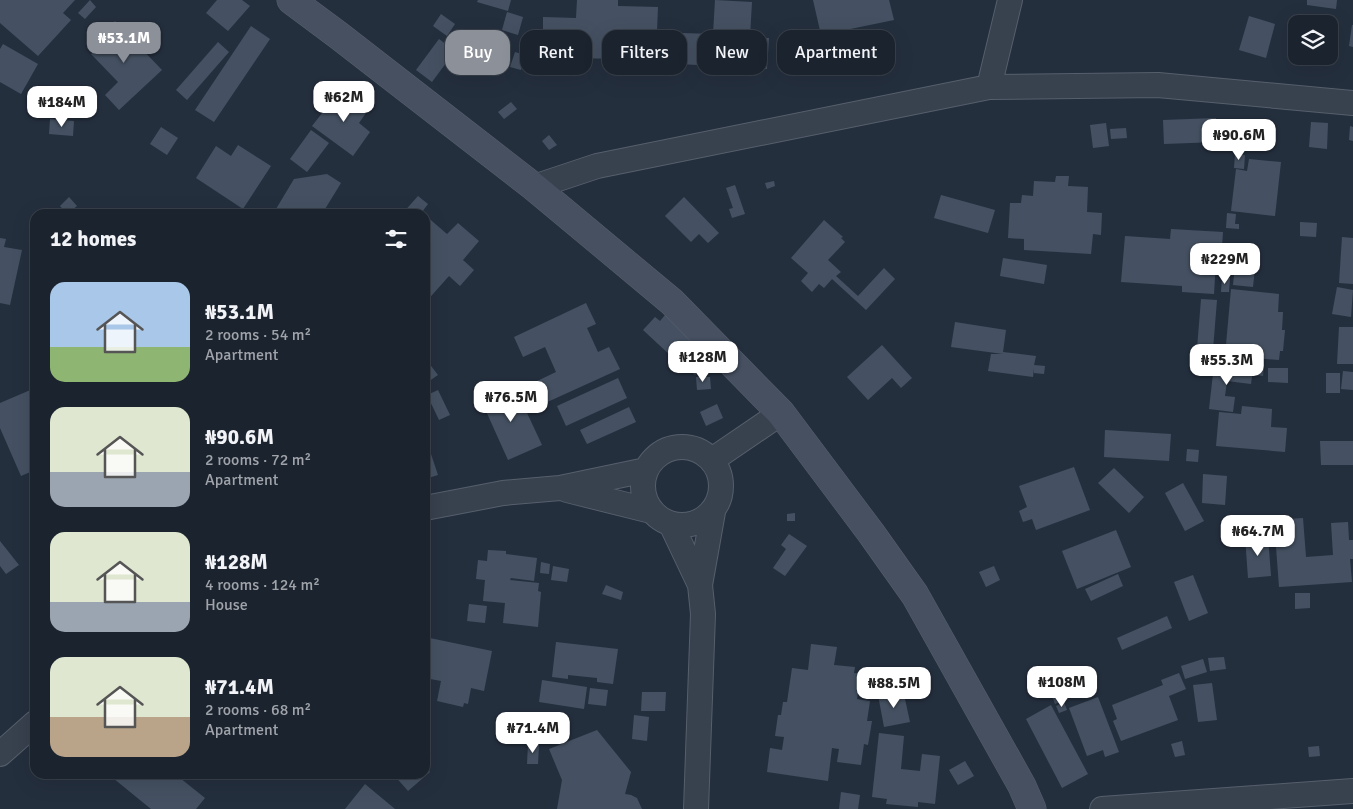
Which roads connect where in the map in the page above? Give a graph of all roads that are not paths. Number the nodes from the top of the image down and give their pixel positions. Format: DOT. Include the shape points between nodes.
graph roads {
  1 [pos="291,0"];
  2 [pos="1010,0"];
  3 [pos="989,87"];
  4 [pos="1353,103"];
  5 [pos="534,187"];
  6 [pos="781,413"];
  7 [pos="712,460"];
  8 [pos="646,470"];
  9 [pos="560,488"];
  10 [pos="430,507"];
  11 [pos="651,511"];
  12 [pos="713,512"];
  13 [pos="671,524"];
  14 [pos="700,584"];
  15 [pos="30,727"];
  16 [pos="0,754"];
  17 [pos="1353,791"];
  18 [pos="696,809"];
  19 [pos="1032,809"];
  20 [pos="1102,809"];
  1 -- 5 [label="street"];
  2 -- 3 [label="street"];
  3 -- 4 [label="street" via="1158,85"];
  3 -- 5 [label="street" via="597,166"];
  5 -- 6 [label="street" via="672,302"];
  6 -- 7 [label="street"];
  6 -- 19 [label="street" via="915,596"];
  7 -- 8 [label="street" via="690,447 676,447 653,459"];
  7 -- 12 [label="street" via="720,472 722,486 720,500"];
  8 -- 9 [label="street"];
  8 -- 11 [label="street" via="643,484"];
  9 -- 10 [label="street" via="503,493"];
  9 -- 11 [label="street"];
  11 -- 13 [label="street"];
  12 -- 13 [label="street" via="701,522 686,526"];
  12 -- 14 [label="street"];
  13 -- 14 [label="street"];
  14 -- 18 [label="street" via="703,614"];
  15 -- 16 [label="street"];
  17 -- 20 [label="street"];
}
